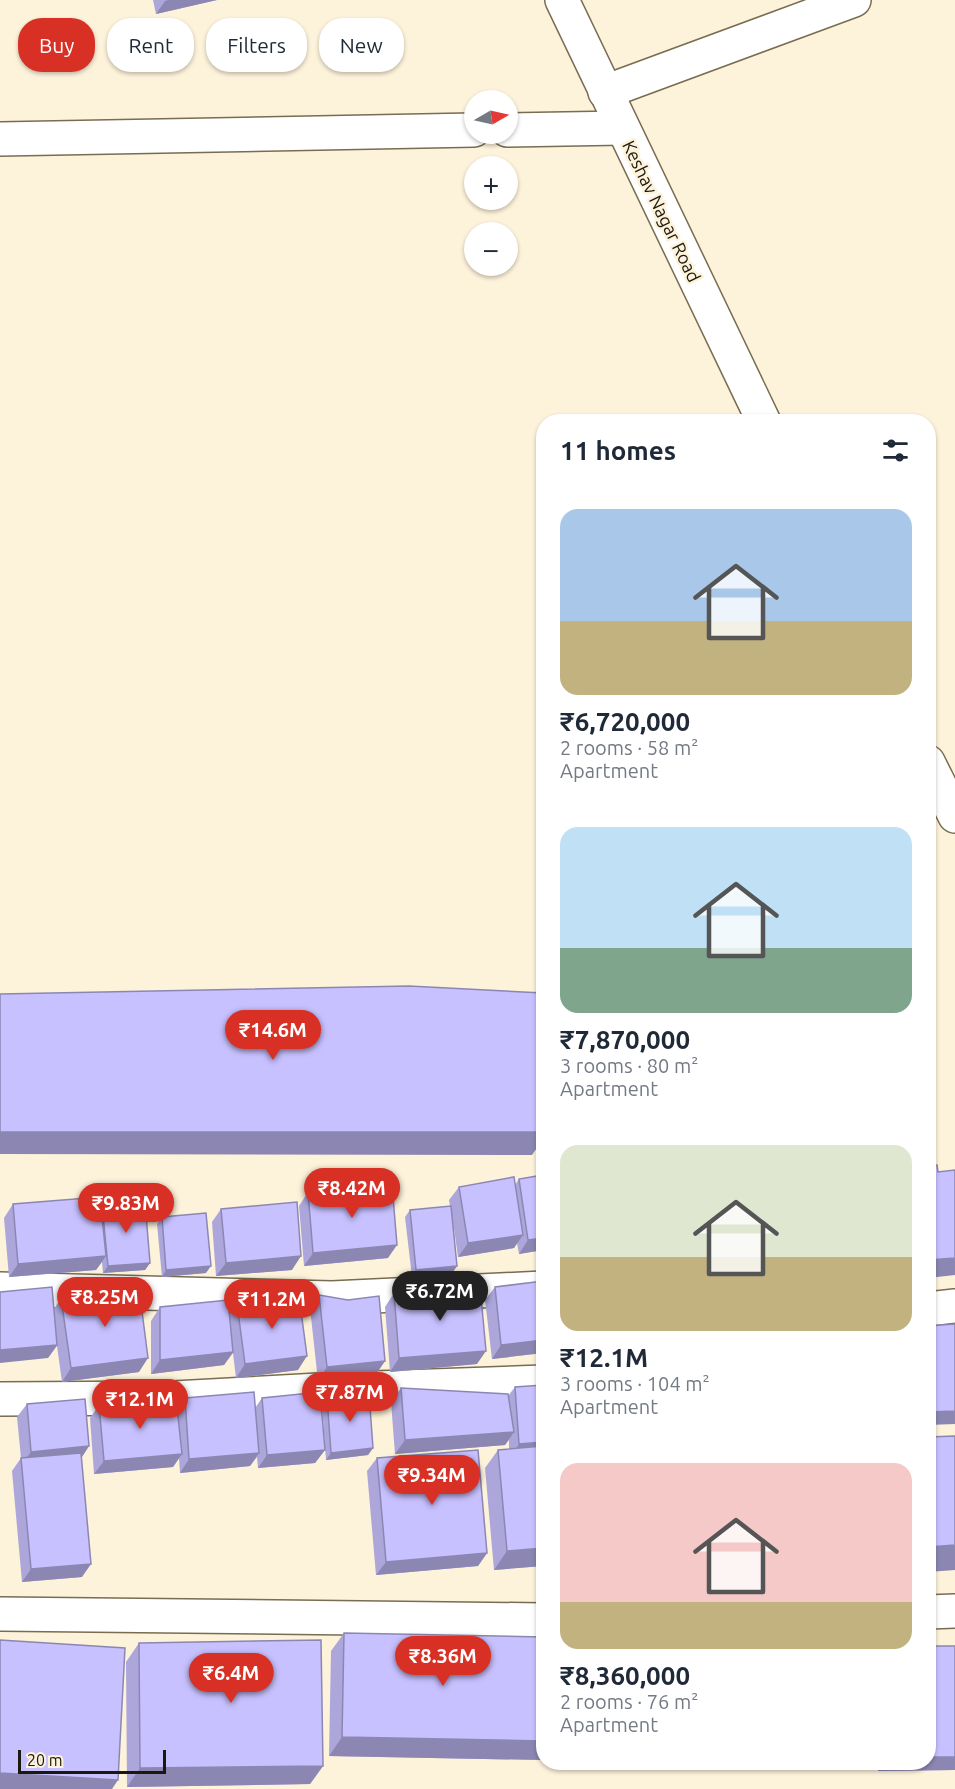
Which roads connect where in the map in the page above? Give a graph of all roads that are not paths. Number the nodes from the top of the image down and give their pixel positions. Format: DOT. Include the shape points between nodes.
graph roads {
  1 [pos="562,0"];
  2 [pos="854,0"];
  3 [pos="605,92"];
  4 [pos="622,128"];
  5 [pos="464,130"];
  6 [pos="518,130"];
  7 [pos="0,139"];
  8 [pos="760,414"];
  9 [pos="936,778"];
  10 [pos="955,816"];
  11 [pos="536,1288"];
  12 [pos="0,1289"];
  13 [pos="955,1306"];
  14 [pos="936,1308"];
  15 [pos="536,1382"];
  16 [pos="0,1399"];
  17 [pos="955,1611"];
  18 [pos="936,1612"];
  19 [pos="0,1614"];
  20 [pos="536,1620"];
  1 -- 3 [label="street, Keshav Nagar Road"];
  2 -- 3 [label="street"];
  3 -- 4 [label="street, Keshav Nagar Road"];
  4 -- 6 [label="street"];
  4 -- 8 [label="street, Keshav Nagar Road"];
  5 -- 7 [label="street"];
  9 -- 10 [label="street"];
  11 -- 12 [label="street" via="332,1298"];
  13 -- 14 [label="street"];
  15 -- 16 [label="street" via="174,1398"];
  17 -- 18 [label="street"];
  19 -- 20 [label="street"];
}
